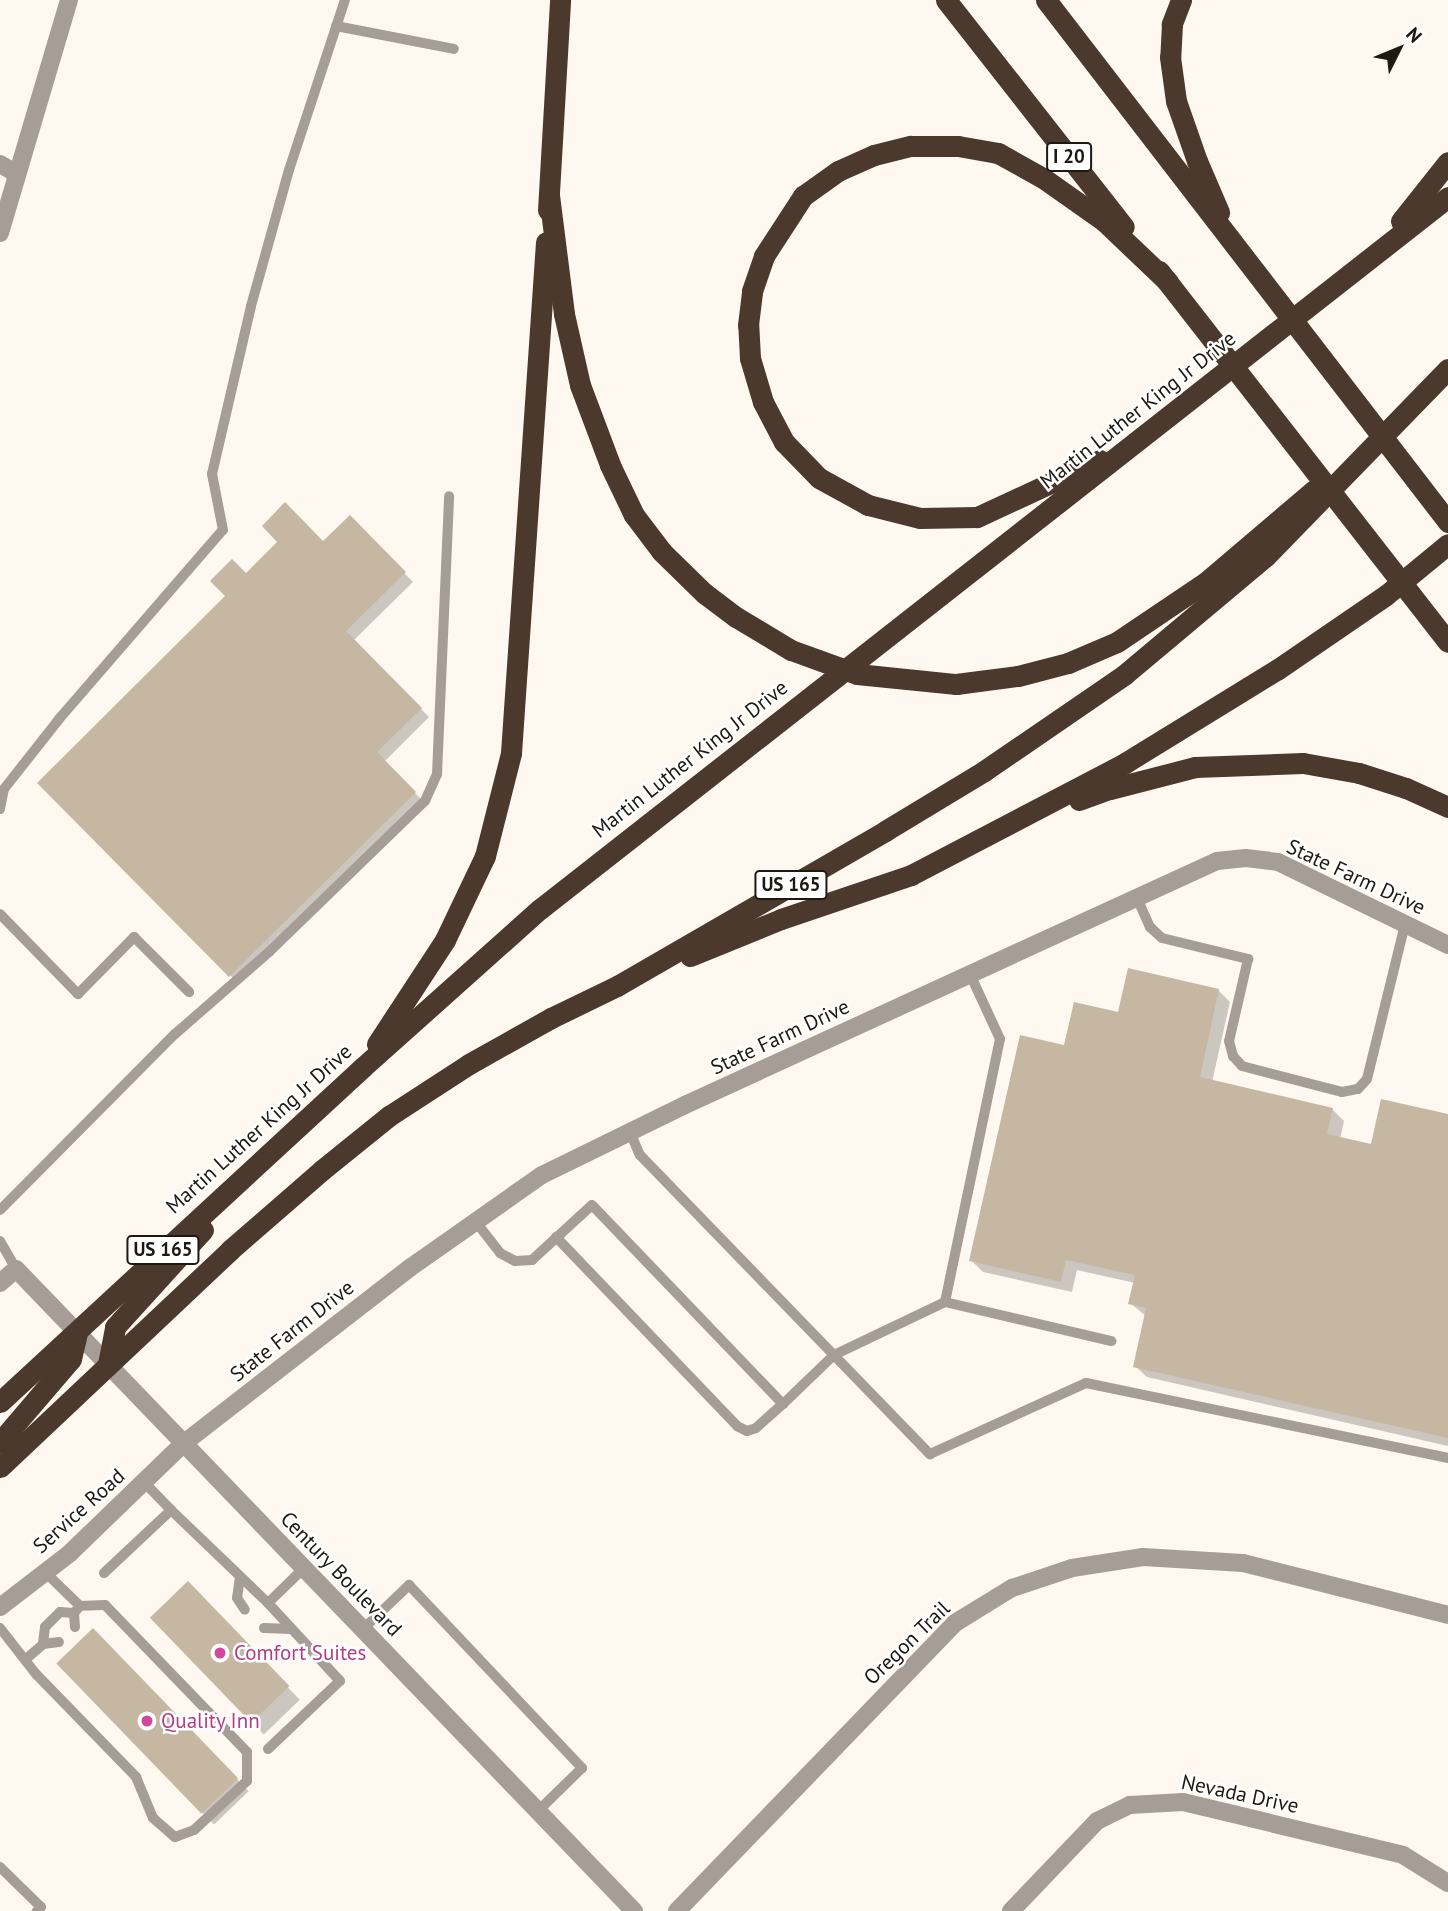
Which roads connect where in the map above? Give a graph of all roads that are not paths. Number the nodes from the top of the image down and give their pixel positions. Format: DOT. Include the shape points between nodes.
graph roads {
  1 [pos="69,0"];
  2 [pos="345,0"];
  3 [pos="560,0"];
  4 [pos="946,0"];
  5 [pos="1046,0"];
  6 [pos="1181,0"];
  7 [pos="336,26"];
  8 [pos="454,49"];
  9 [pos="1448,162"];
  10 [pos="0,164"];
  11 [pos="17,174"];
  12 [pos="549,195"];
  13 [pos="1448,197"];
  14 [pos="0,233"];
  15 [pos="1233,243"];
  16 [pos="1168,282"];
  17 [pos="1327,292"];
  18 [pos="1448,369"];
  19 [pos="1414,405"];
  20 [pos="1136,442"];
  21 [pos="449,496"];
  22 [pos="1448,522"];
  23 [pos="1448,544"];
  24 [pos="1448,642"];
  25 [pos="1448,807"];
  26 [pos="0,809"];
  27 [pos="1002,829"];
  28 [pos="1137,898"];
  29 [pos="0,914"];
  30 [pos="1405,924"];
  31 [pos="1448,945"];
  32 [pos="970,974"];
  33 [pos="617,986"];
  34 [pos="189,992"];
  35 [pos="363,1067"];
  36 [pos="630,1132"];
  37 [pos="252,1169"];
  38 [pos="0,1210"];
  39 [pos="476,1222"];
  40 [pos="556,1237"];
  41 [pos="0,1241"];
  42 [pos="16,1269"];
  43 [pos="0,1283"];
  44 [pos="945,1302"];
  45 [pos="77,1332"];
  46 [pos="1111,1341"];
  47 [pos="834,1355"];
  48 [pos="108,1364"];
  49 [pos="0,1402"];
  50 [pos="782,1404"];
  51 [pos="0,1441"];
  52 [pos="184,1443"];
  53 [pos="1448,1458"];
  54 [pos="0,1467"];
  55 [pos="144,1482"];
  56 [pos="171,1510"];
  57 [pos="304,1568"];
  58 [pos="45,1572"];
  59 [pos="104,1573"];
  60 [pos="240,1577"];
  61 [pos="268,1603"];
  62 [pos="0,1606"];
  63 [pos="77,1609"];
  64 [pos="245,1610"];
  65 [pos="1448,1615"];
  66 [pos="75,1627"];
  67 [pos="0,1628"];
  68 [pos="264,1628"];
  69 [pos="292,1629"];
  70 [pos="363,1629"];
  71 [pos="59,1642"];
  72 [pos="43,1643"];
  73 [pos="26,1659"];
  74 [pos="268,1749"];
  75 [pos="538,1811"];
  76 [pos="0,1867"];
  77 [pos="1448,1884"];
  78 [pos="37,1911"];
  79 [pos="634,1911"];
  80 [pos="677,1911"];
  81 [pos="1011,1911"];
  1 -- 11 [label="street"];
  2 -- 7 [label="lane"];
  3 -- 12 [label="highway"];
  4 -- 16 [label="highway, I 20"];
  5 -- 15 [label="highway"];
  6 -- 15 [label="highway" via="1172,24 1170,57 1176,101"];
  7 -- 8 [label="lane"];
  7 -- 26 [label="lane" via="251,306 212,474 223,530 59,719 4,789"];
  9 -- 17 [label="highway" via="1412,210"];
  10 -- 11 [label="street"];
  11 -- 14 [label="street"];
  12 -- 19 [label="highway" via="564,314 580,384 634,515 662,552 736,617 791,650 857,674 956,684 1018,676 1068,663 1117,642 1206,582"];
  12 -- 35 [label="highway" via="511,753 485,856 444,940"];
  13 -- 17 [label="highway, Martin Luther King Jr Drive / US 165"];
  15 -- 22 [label="highway"];
  16 -- 20 [label="highway" via="1104,221 998,153 958,146 911,146 838,171 803,197 764,256 752,291 750,358 763,402 784,442 819,478 868,505 920,518 977,517"];
  16 -- 24 [label="highway, I 20"];
  17 -- 20 [label="highway, Martin Luther King Jr Drive / US 165"];
  18 -- 19 [label="highway, US 165"];
  19 -- 33 [label="highway, US 165" via="1266,556 1124,675 984,771"];
  20 -- 35 [label="highway, Martin Luther King Jr Drive / US 165" via="540,909"];
  21 -- 38 [label="lane" via="437,774 425,801 269,952 175,1034"];
  23 -- 27 [label="highway" via="1278,669 1125,763"];
  25 -- 27 [label="highway" via="1359,773 1303,763 1262,762 1195,767 1152,777"];
  27 -- 33 [label="highway" via="911,875 781,919"];
  28 -- 30 [label="street, State Farm Drive" via="1217,861 1246,858 1279,862"];
  28 -- 30 [label="lane" via="1150,928 1161,938 1248,959 1230,1041 1233,1056 1242,1066 1342,1091 1358,1089 1367,1079"];
  28 -- 32 [label="street, State Farm Drive"];
  29 -- 34 [label="lane" via="78,994 134,937"];
  30 -- 31 [label="street, State Farm Drive"];
  32 -- 36 [label="street, State Farm Drive"];
  32 -- 44 [label="lane" via="1000,1039"];
  33 -- 48 [label="highway, US 165" via="468,1064 389,1116 230,1250"];
  35 -- 37 [label="highway, Martin Luther King Jr Drive / US 165"];
  36 -- 39 [label="street, State Farm Drive" via="542,1175"];
  36 -- 47 [label="lane" via="640,1155"];
  37 -- 45 [label="highway, Martin Luther King Jr Drive / US 165"];
  37 -- 48 [label="highway" via="236,1193 114,1327"];
  39 -- 40 [label="lane" via="500,1253 515,1261 532,1260"];
  39 -- 52 [label="street, State Farm Drive"];
  40 -- 50 [label="lane" via="737,1426 747,1431 756,1428"];
  40 -- 50 [label="lane" via="592,1205"];
  41 -- 42 [label="lane"];
  42 -- 43 [label="street"];
  42 -- 45 [label="street, Century Boulevard"];
  44 -- 46 [label="lane"];
  44 -- 47 [label="lane"];
  45 -- 48 [label="street, Century Boulevard"];
  45 -- 49 [label="highway, Martin Luther King Jr Drive / US 165"];
  45 -- 51 [label="highway" via="71,1359"];
  47 -- 50 [label="lane"];
  47 -- 53 [label="lane" via="930,1454 1086,1383"];
  48 -- 52 [label="street, Century Boulevard"];
  48 -- 54 [label="highway, US 165"];
  52 -- 55 [label="street, Service Road"];
  52 -- 57 [label="street, Century Boulevard"];
  55 -- 56 [label="lane"];
  55 -- 58 [label="street, Service Road"];
  56 -- 59 [label="lane"];
  56 -- 60 [label="lane"];
  57 -- 61 [label="lane"];
  57 -- 70 [label="street, Century Boulevard"];
  58 -- 62 [label="street, Service Road"];
  58 -- 63 [label="lane"];
  60 -- 61 [label="lane"];
  60 -- 64 [label="lane" via="237,1598"];
  61 -- 69 [label="lane"];
  63 -- 66 [label="lane"];
  63 -- 72 [label="lane" via="60,1612 45,1627"];
  63 -- 73 [label="lane" via="105,1605 247,1752 247,1782 194,1830 176,1836 153,1818 136,1777"];
  65 -- 80 [label="street, Oregon Trail" via="1243,1563 1143,1557 1072,1568 1012,1588 955,1623"];
  67 -- 73 [label="lane"];
  68 -- 69 [label="lane"];
  69 -- 74 [label="lane" via="340,1681"];
  70 -- 75 [label="street, Century Boulevard"];
  70 -- 75 [label="lane" via="409,1585 582,1768"];
  71 -- 72 [label="lane"];
  72 -- 73 [label="lane"];
  75 -- 79 [label="street, Century Boulevard"];
  76 -- 78 [label="lane" via="41,1907"];
  77 -- 81 [label="street, Nevada Drive" via="1403,1855 1183,1801 1130,1805 1097,1821"];
}
